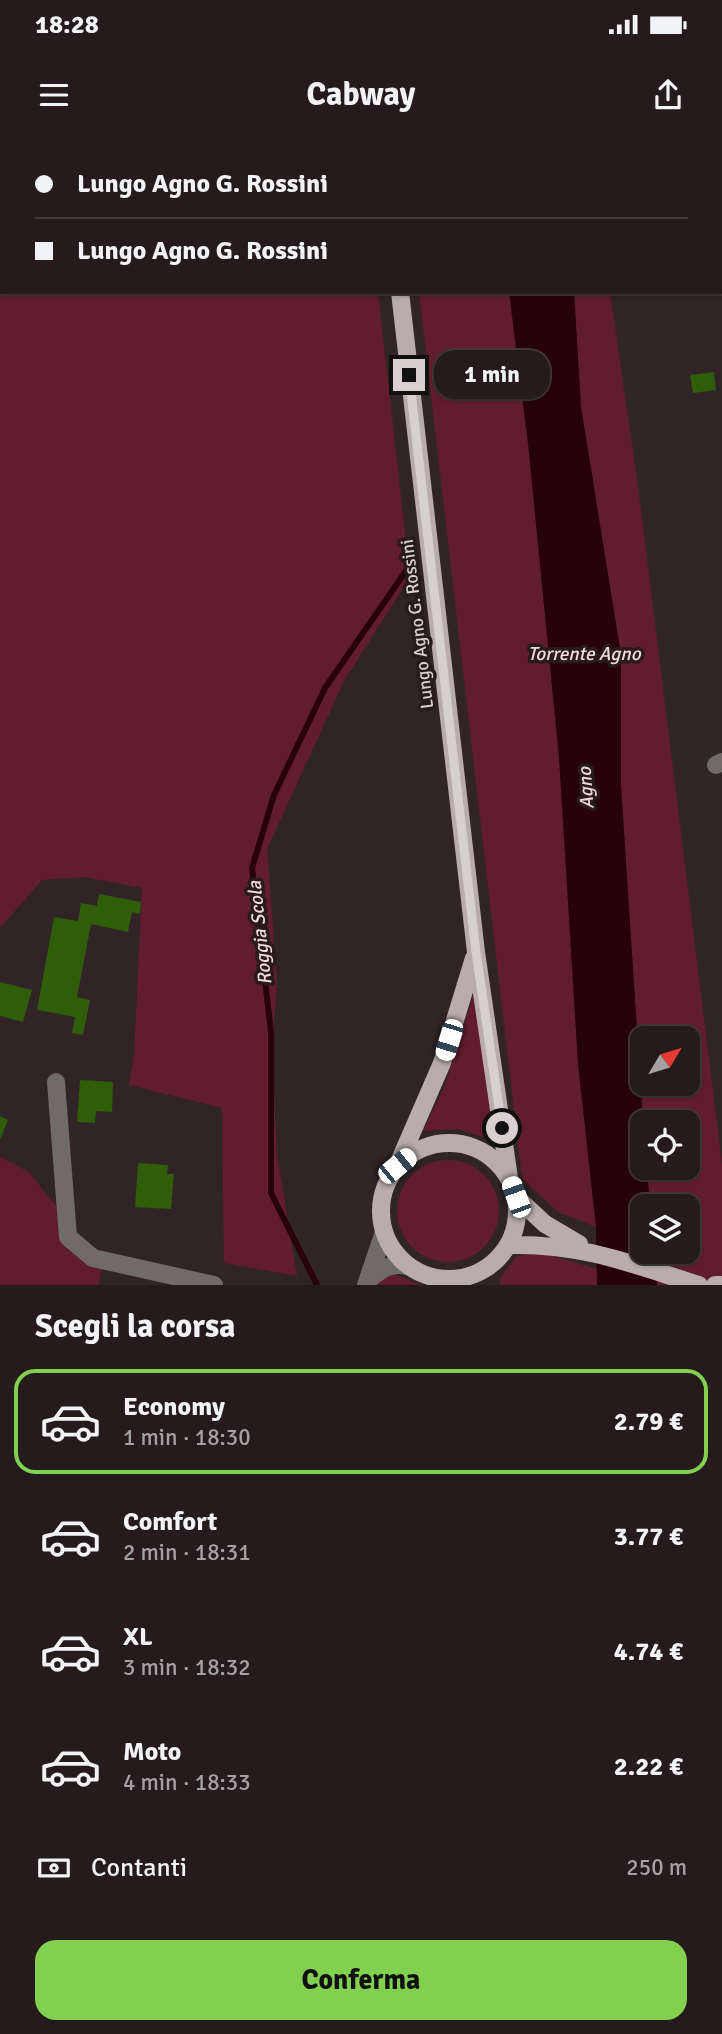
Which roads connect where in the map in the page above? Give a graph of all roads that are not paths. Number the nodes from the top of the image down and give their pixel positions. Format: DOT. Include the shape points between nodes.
graph roads {
  1 [pos="400,294"];
  2 [pos="476,952"];
  3 [pos="56,1082"];
  4 [pos="397,1166"];
  5 [pos="509,1178"];
  6 [pos="516,1197"];
  7 [pos="384,1232"];
  8 [pos="509,1245"];
  9 [pos="588,1250"];
  10 [pos="496,1261"];
  11 [pos="408,1266"];
  12 [pos="367,1282"];
  13 [pos="445,1282"];
  14 [pos="214,1285"];
  15 [pos="489,1285"];
  16 [pos="699,1285"];
  17 [pos="715,1285"];
  18 [pos="722,1285"];
  1 -- 2 [label="main road, Lungo Agno G. Rossini"];
  2 -- 4 [label="main road, Lungo Agno G. Rossini" via="442,1063"];
  2 -- 5 [label="main road, Lungo Agno G. Rossini"];
  3 -- 14 [label="street" via="68,1237 93,1258"];
  4 -- 5 [label="main road, Lungo Agno G. Rossini" via="415,1151 435,1143 458,1143 479,1150"];
  4 -- 7 [label="main road, Lungo Agno G. Rossini" via="385,1186 380,1209"];
  5 -- 6 [label="main road, Lungo Agno G. Rossini"];
  6 -- 8 [label="main road, Lungo Agno G. Rossini"];
  6 -- 9 [label="main road" via="545,1224"];
  7 -- 11 [label="main road"];
  7 -- 12 [label="street"];
  8 -- 9 [label="main road"];
  8 -- 10 [label="main road, Lungo Agno G. Rossini"];
  9 -- 16 [label="main road"];
  10 -- 13 [label="main road, Lungo Agno G. Rossini"];
  10 -- 15 [label="main road, Lungo Agno G. Rossini"];
  11 -- 12 [label="street" via="384,1267"];
  11 -- 13 [label="main road, Lungo Agno G. Rossini"];
  17 -- 18 [label="main road"];
}
